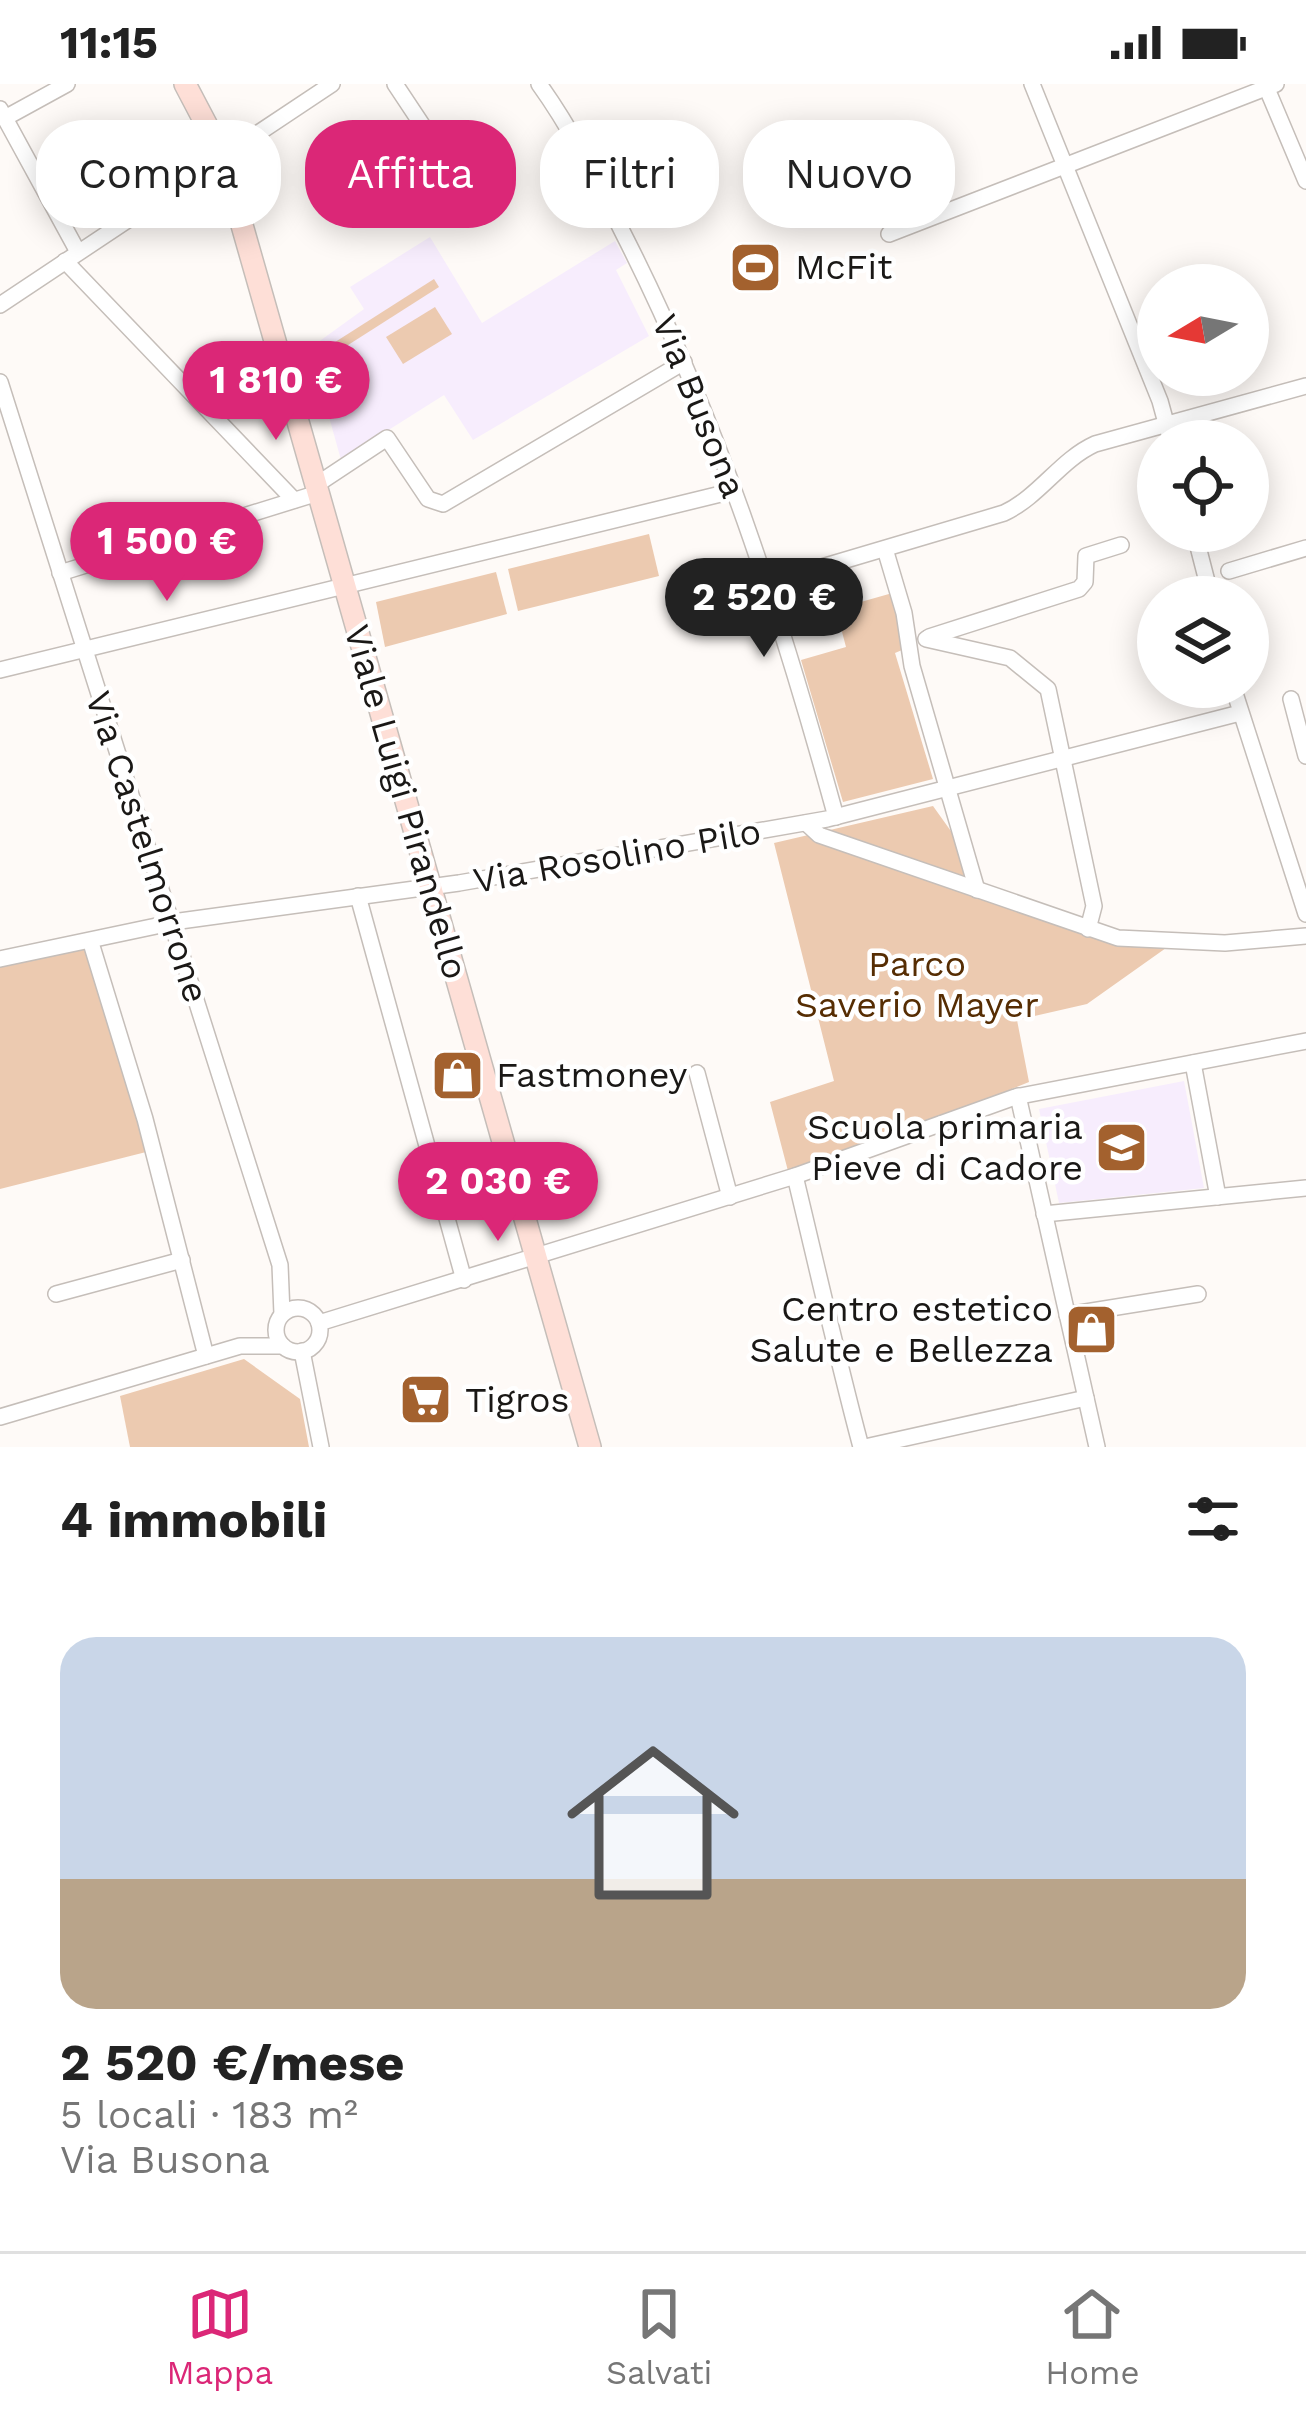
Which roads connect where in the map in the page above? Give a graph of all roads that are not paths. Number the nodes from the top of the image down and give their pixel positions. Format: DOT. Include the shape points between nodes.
graph roads {
  1 [pos="68,84"];
  2 [pos="185,84"];
  3 [pos="332,84"];
  4 [pos="395,84"];
  5 [pos="539,84"];
  6 [pos="1032,84"];
  7 [pos="1270,85"];
  8 [pos="2,113"];
  9 [pos="203,120"];
  10 [pos="277,120"];
  11 [pos="419,120"];
  12 [pos="1065,167"];
  13 [pos="1306,181"];
  14 [pos="114,228"];
  15 [pos="242,228"];
  16 [pos="889,234"];
  17 [pos="72,256"];
  18 [pos="0,304"];
  19 [pos="684,362"];
  20 [pos="0,382"];
  21 [pos="1306,386"];
  22 [pos="1165,420"];
  23 [pos="1174,420"];
  24 [pos="1137,432"];
  25 [pos="317,489"];
  26 [pos="733,491"];
  27 [pos="294,500"];
  28 [pos="1121,545"];
  29 [pos="1306,548"];
  30 [pos="885,549"];
  31 [pos="1229,571"];
  32 [pos="60,573"];
  33 [pos="768,584"];
  34 [pos="345,587"];
  35 [pos="919,641"];
  36 [pos="84,650"];
  37 [pos="0,670"];
  38 [pos="1291,699"];
  39 [pos="1239,708"];
  40 [pos="1240,713"];
  41 [pos="1306,756"];
  42 [pos="1064,758"];
  43 [pos="949,788"];
  44 [pos="836,817"];
  45 [pos="806,823"];
  46 [pos="431,887"];
  47 [pos="977,890"];
  48 [pos="358,896"];
  49 [pos="1306,914"];
  50 [pos="171,924"];
  51 [pos="1088,929"];
  52 [pos="1306,936"];
  53 [pos="91,943"];
  54 [pos="0,959"];
  55 [pos="1306,1041"];
  56 [pos="1193,1063"];
  57 [pos="697,1072"];
  58 [pos="1018,1096"];
  59 [pos="795,1176"];
  60 [pos="1306,1188"];
  61 [pos="730,1197"];
  62 [pos="1218,1197"];
  63 [pos="1044,1214"];
  64 [pos="536,1258"];
  65 [pos="182,1260"];
  66 [pos="464,1280"];
  67 [pos="56,1294"];
  68 [pos="1198,1294"];
  69 [pos="282,1314"];
  70 [pos="1067,1315"];
  71 [pos="319,1323"];
  72 [pos="283,1346"];
  73 [pos="302,1352"];
  74 [pos="206,1356"];
  75 [pos="1086,1398"];
  76 [pos="0,1417"];
  77 [pos="322,1447"];
  78 [pos="590,1447"];
  79 [pos="863,1447"];
  80 [pos="1097,1447"];
  1 -- 8 [label="street"];
  2 -- 9 [label="main road, Viale Luigi Pirandello"];
  3 -- 10 [label="street"];
  4 -- 11 [label="street"];
  5 -- 19 [label="street, Via Busona" via="574,135"];
  6 -- 12 [label="street"];
  7 -- 12 [label="street"];
  7 -- 13 [label="street"];
  8 -- 17 [label="street"];
  12 -- 16 [label="street"];
  12 -- 22 [label="street"];
  14 -- 17 [label="street"];
  15 -- 25 [label="main road, Viale Luigi Pirandello"];
  17 -- 18 [label="street"];
  17 -- 27 [label="street"];
  19 -- 25 [label="street" via="443,504 428,499 387,438"];
  19 -- 26 [label="street, Via Busona"];
  20 -- 32 [label="street, Via Castelmorrone"];
  21 -- 23 [label="street"];
  24 -- 30 [label="street" via="1084,449 1013,509"];
  25 -- 27 [label="street"];
  25 -- 34 [label="main road, Viale Luigi Pirandello"];
  26 -- 33 [label="street, Via Busona"];
  26 -- 34 [label="street"];
  27 -- 32 [label="street"];
  28 -- 35 [label="street" via="1086,556 1079,589"];
  29 -- 31 [label="street"];
  30 -- 33 [label="street"];
  30 -- 35 [label="street"];
  32 -- 36 [label="street, Via Castelmorrone"];
  33 -- 44 [label="street, Via Busona"];
  34 -- 36 [label="street"];
  34 -- 46 [label="main road, Viale Luigi Pirandello"];
  35 -- 42 [label="street" via="1003,656 1041,680"];
  35 -- 43 [label="street" via="912,666"];
  36 -- 37 [label="street"];
  36 -- 50 [label="street, Via Castelmorrone"];
  38 -- 41 [label="street"];
  39 -- 40 [label="street"];
  40 -- 42 [label="street, Via Rosolino Pilo"];
  40 -- 49 [label="street"];
  42 -- 43 [label="street, Via Rosolino Pilo"];
  42 -- 51 [label="street" via="1094,906"];
  43 -- 44 [label="street, Via Rosolino Pilo"];
  43 -- 47 [label="street"];
  44 -- 45 [label="street, Via Rosolino Pilo"];
  45 -- 46 [label="street, Via Rosolino Pilo"];
  45 -- 47 [label="street" via="819,835"];
  46 -- 48 [label="street, Via Rosolino Pilo"];
  46 -- 64 [label="main road, Viale Luigi Pirandello"];
  47 -- 51 [label="street"];
  48 -- 50 [label="street, Via Rosolino Pilo"];
  48 -- 66 [label="street"];
  50 -- 53 [label="street, Via Rosolino Pilo"];
  50 -- 69 [label="street, Via Castelmorrone" via="280,1265"];
  51 -- 52 [label="street" via="1150,942"];
  53 -- 54 [label="street, Via Rosolino Pilo"];
  53 -- 65 [label="street"];
  55 -- 56 [label="street"];
  56 -- 58 [label="street"];
  56 -- 62 [label="street"];
  57 -- 61 [label="street"];
  58 -- 59 [label="street"];
  58 -- 63 [label="street"];
  59 -- 61 [label="street"];
  59 -- 79 [label="street"];
  60 -- 62 [label="street"];
  61 -- 64 [label="street"];
  62 -- 63 [label="street"];
  63 -- 70 [label="street"];
  64 -- 66 [label="street"];
  64 -- 78 [label="main road, Viale Luigi Pirandello"];
  65 -- 67 [label="street"];
  65 -- 74 [label="street"];
  66 -- 71 [label="street"];
  68 -- 70 [label="street"];
  69 -- 71 [label="street" via="303,1308"];
  69 -- 72 [label="street" via="276,1327"];
  70 -- 75 [label="street"];
  71 -- 73 [label="street" via="319,1337"];
  72 -- 73 [label="street"];
  72 -- 74 [label="street" via="251,1344"];
  73 -- 77 [label="street"];
  74 -- 76 [label="street"];
  75 -- 79 [label="street"];
  75 -- 80 [label="street"];
}
